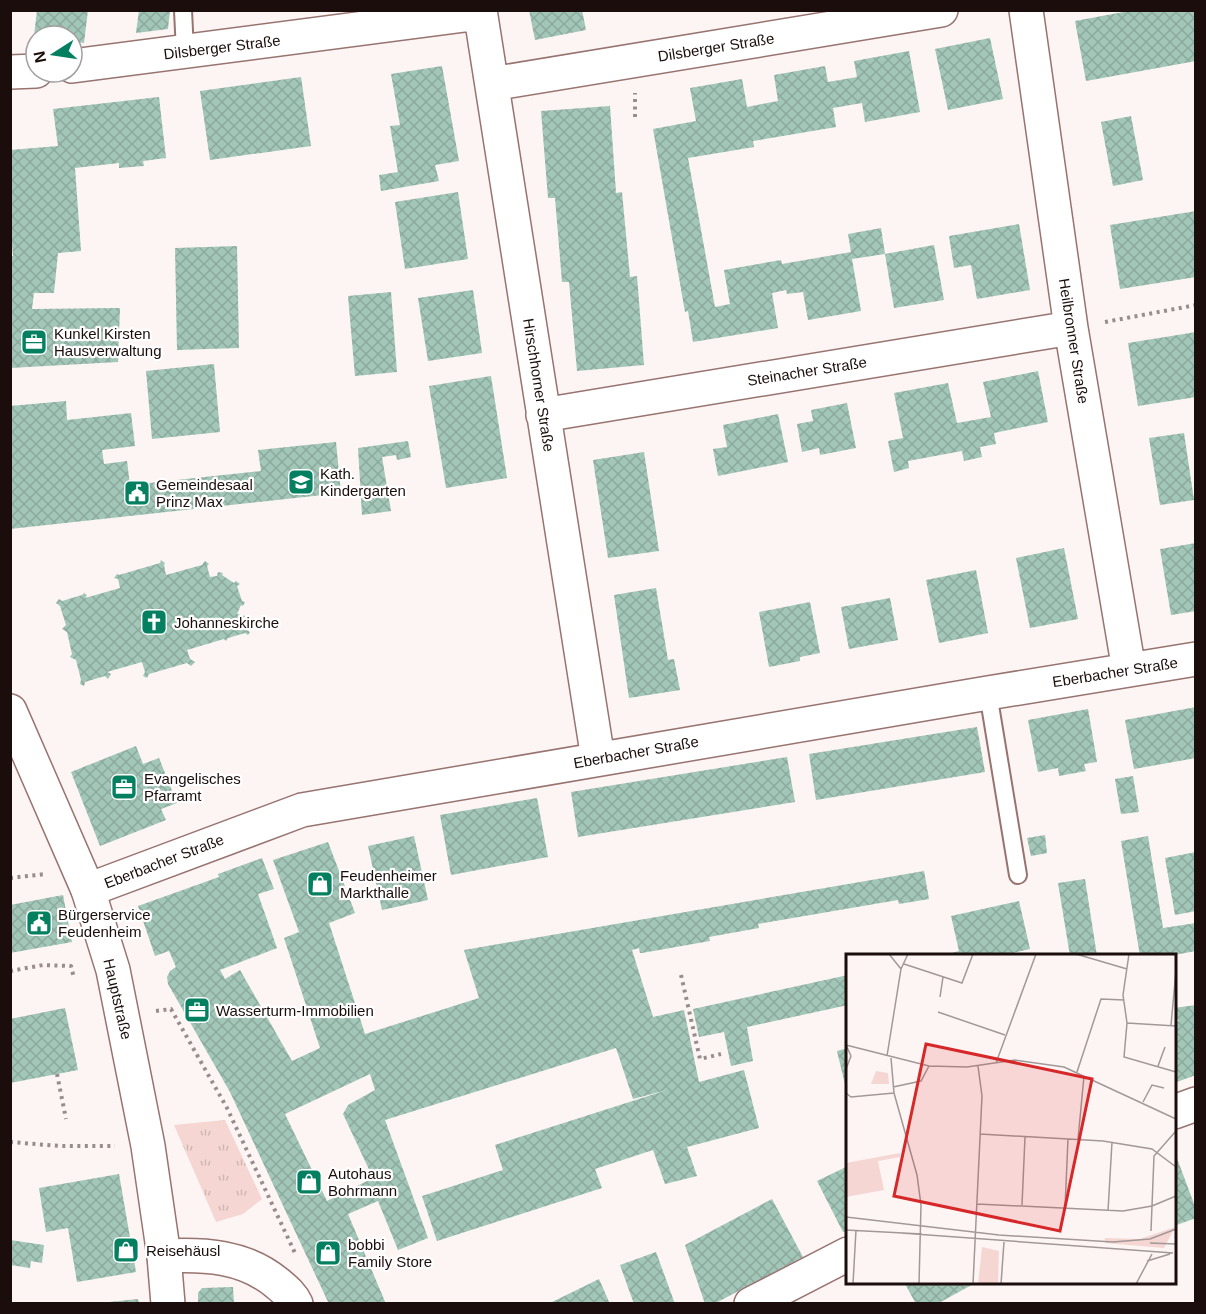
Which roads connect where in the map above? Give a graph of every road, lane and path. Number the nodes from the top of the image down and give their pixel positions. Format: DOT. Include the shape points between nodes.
graph roads {
  1 [pos="183,10"];
  2 [pos="941,10"];
  3 [pos="1026,10"];
  4 [pos="480,12"];
  5 [pos="185,52"];
  6 [pos="84,65"];
  7 [pos="492,84"];
  8 [pos="1196,305"];
  9 [pos="1071,328"];
  10 [pos="543,415"];
  11 [pos="1196,659"];
  12 [pos="1130,670"];
  13 [pos="988,693"];
  14 [pos="10,711"];
  15 [pos="20,758"];
  16 [pos="598,759"];
  17 [pos="1018,875"];
  18 [pos="88,890"];
  19 [pos="10,971"];
  20 [pos="681,975"];
  21 [pos="74,978"];
  22 [pos="122,1015"];
  23 [pos="721,1054"];
  24 [pos="57,1074"];
  25 [pos="1196,1104"];
  26 [pos="1176,1111"];
  27 [pos="66,1119"];
  28 [pos="10,1142"];
  29 [pos="148,1146"];
  30 [pos="269,1199"];
  31 [pos="846,1255"];
  32 [pos="164,1256"];
  33 [pos="168,1304"];
  34 [pos="296,1304"];
  35 [pos="751,1304"];
  1 -- 5 [label="lane"];
  2 -- 7 [label="street, Dilsberger Straße"];
  3 -- 9 [label="street, Heilbronner Straße"];
  4 -- 5 [label="street, Dilsberger Straße"];
  4 -- 7 [label="street, Hirschhorner Straße"];
  5 -- 6 [label="street, Dilsberger Straße"];
  7 -- 10 [label="street, Hirschhorner Straße"];
  8 -- 9 [label="path"];
  9 -- 10 [label="street, Steinacher Straße"];
  9 -- 12 [label="street, Heilbronner Straße"];
  10 -- 16 [label="street, Hirschhorner Straße"];
  11 -- 12 [label="street, Eberbacher Straße"];
  12 -- 13 [label="street, Eberbacher Straße"];
  13 -- 16 [label="street, Eberbacher Straße"];
  13 -- 17 [label="lane"];
  14 -- 15 [label="street, Hauptstraße"];
  15 -- 18 [label="street, Hauptstraße"];
  16 -- 18 [label="street, Eberbacher Straße" via="302,810"];
  18 -- 22 [label="street, Hauptstraße" via="113,970"];
  19 -- 21 [label="path" via="43,965 71,966"];
  20 -- 23 [label="path" via="700,1059"];
  22 -- 29 [label="street, Hauptstraße"];
  22 -- 30 [label="path" via="171,1009 226,1108"];
  24 -- 27 [label="path"];
  25 -- 26 [label="street"];
  28 -- 29 [label="path"];
  29 -- 32 [label="street, Hauptstraße"];
  31 -- 35 [label="street"];
  32 -- 33 [label="street, Hauptstraße"];
  32 -- 34 [label="street" via="234,1260 263,1272 294,1297"];
}
